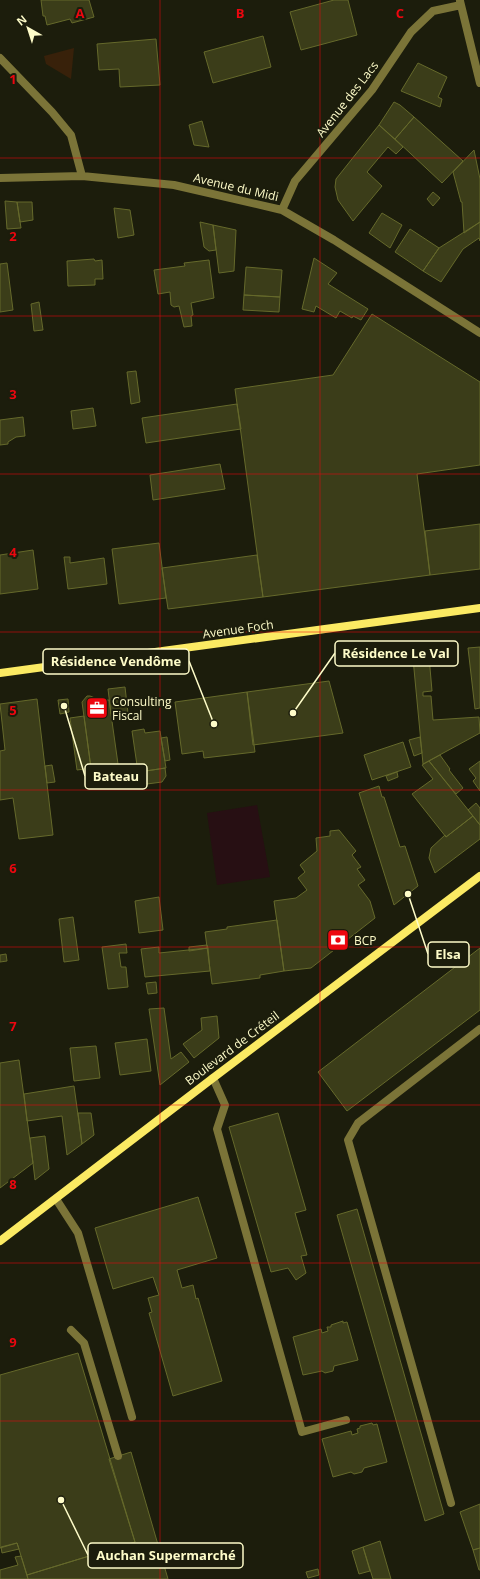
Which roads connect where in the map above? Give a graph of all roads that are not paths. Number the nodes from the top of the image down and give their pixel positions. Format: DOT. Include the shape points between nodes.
graph roads {
  1 [pos="460,2"];
  2 [pos="0,58"];
  3 [pos="480,84"];
  4 [pos="82,176"];
  5 [pos="0,178"];
  6 [pos="282,210"];
  7 [pos="480,333"];
  8 [pos="480,608"];
  9 [pos="0,673"];
  10 [pos="480,876"];
  11 [pos="480,1029"];
  12 [pos="213,1078"];
  13 [pos="56,1199"];
  14 [pos="0,1241"];
  15 [pos="72,1330"];
  16 [pos="132,1417"];
  17 [pos="346,1420"];
  18 [pos="118,1456"];
  19 [pos="450,1503"];
  1 -- 3 [label="street"];
  1 -- 6 [label="street, Avenue des Lacs" via="434,11 411,32 372,90 295,181"];
  2 -- 4 [label="street" via="71,135"];
  4 -- 5 [label="street, Avenue du Midi"];
  4 -- 6 [label="street, Avenue du Midi" via="174,185"];
  6 -- 7 [label="street, Avenue du Midi"];
  8 -- 9 [label="main road, Avenue Foch"];
  10 -- 12 [label="main road, Boulevard de Créteil"];
  11 -- 19 [label="street" via="358,1123 348,1140"];
  12 -- 13 [label="main road, Boulevard de Créteil"];
  12 -- 17 [label="street" via="225,1105 218,1129 302,1432"];
  13 -- 14 [label="main road, Boulevard de Créteil"];
  13 -- 16 [label="street" via="78,1232"];
  15 -- 18 [label="street" via="84,1343"];
}
